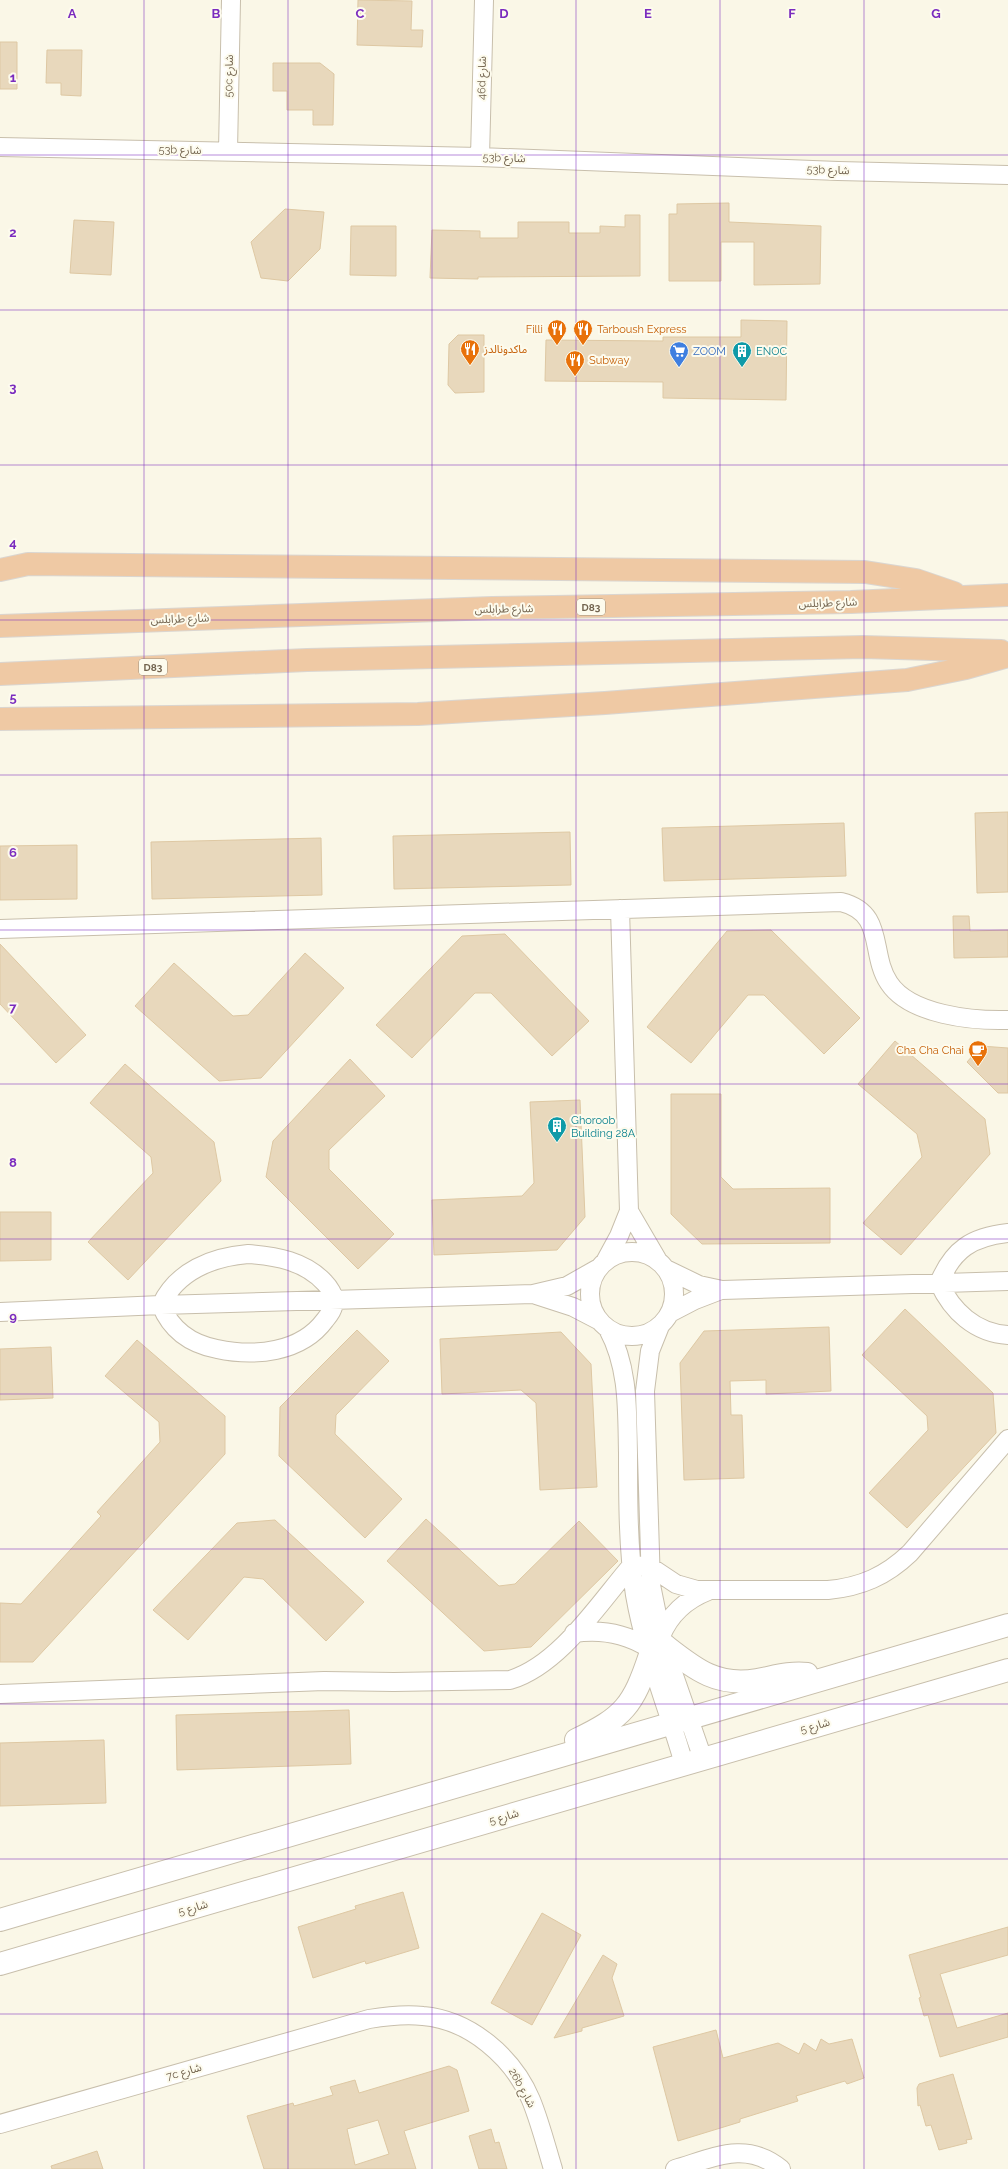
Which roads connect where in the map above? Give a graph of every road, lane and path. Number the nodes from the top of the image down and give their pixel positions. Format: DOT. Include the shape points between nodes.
graph roads {
  1 [pos="231,0"];
  2 [pos="484,0"];
  3 [pos="0,147"];
  4 [pos="228,151"];
  5 [pos="480,157"];
  6 [pos="1008,174"];
  7 [pos="0,557"];
  8 [pos="28,564"];
  9 [pos="0,570"];
  10 [pos="1008,595"];
  11 [pos="964,597"];
  12 [pos="0,626"];
  13 [pos="1008,651"];
  14 [pos="1008,656"];
  15 [pos="0,674"];
  16 [pos="56,718"];
  17 [pos="0,719"];
  18 [pos="0,731"];
  19 [pos="620,909"];
  20 [pos="0,929"];
  21 [pos="1008,1020"];
  22 [pos="630,1211"];
  23 [pos="1008,1233"];
  24 [pos="601,1264"];
  25 [pos="662,1264"];
  26 [pos="1008,1281"];
  27 [pos="939,1283"];
  28 [pos="722,1290"];
  29 [pos="534,1294"];
  30 [pos="334,1300"];
  31 [pos="161,1304"];
  32 [pos="0,1312"];
  33 [pos="665,1319"];
  34 [pos="603,1324"];
  35 [pos="1008,1335"];
  36 [pos="1008,1439"];
  37 [pos="641,1565"];
  38 [pos="708,1591"];
  39 [pos="1008,1625"];
  40 [pos="574,1633"];
  41 [pos="655,1645"];
  42 [pos="1008,1670"];
  43 [pos="821,1679"];
  44 [pos="0,1694"];
  45 [pos="681,1721"];
  46 [pos="693,1762"];
  47 [pos="519,1767"];
  48 [pos="25,1912"];
  49 [pos="0,1914"];
  50 [pos="0,1920"];
  51 [pos="0,1964"];
  52 [pos="369,2019"];
  53 [pos="0,2124"];
  54 [pos="553,2169"];
  55 [pos="675,2169"];
  56 [pos="781,2169"];
  1 -- 4 [label="street, 50c شارع"];
  2 -- 5 [label="street, 46d شارع"];
  3 -- 4 [label="street, 53b شارع"];
  4 -- 5 [label="street, 53b شارع"];
  5 -- 6 [label="street, 53b شارع" via="838,171"];
  7 -- 8 [label="highway"];
  8 -- 9 [label="highway"];
  8 -- 11 [label="highway" via="865,572 916,580"];
  10 -- 11 [label="highway, شارع طرابلس / D83"];
  11 -- 12 [label="highway, شارع طرابلس / D83" via="843,603 484,609"];
  13 -- 15 [label="highway, D83" via="831,648 307,660"];
  14 -- 16 [label="highway" via="908,680 598,704 418,714"];
  16 -- 17 [label="highway"];
  16 -- 18 [label="highway"];
  19 -- 20 [label="street"];
  19 -- 21 [label="street" via="841,902 850,904 858,908 870,922 885,976 890,985 905,999 946,1014 969,1019"];
  19 -- 22 [label="street"];
  22 -- 24 [label="street" via="619,1236"];
  22 -- 25 [label="street"];
  23 -- 27 [label="street" via="980,1238 966,1245 954,1255"];
  24 -- 25 [label="street" via="626,1251 647,1254"];
  24 -- 29 [label="street" via="567,1286"];
  24 -- 34 [label="street" via="591,1281 589,1295 591,1308"];
  25 -- 28 [label="street" via="698,1285"];
  25 -- 33 [label="street" via="672,1279 674,1290 674,1302"];
  26 -- 27 [label="street"];
  27 -- 28 [label="street"];
  27 -- 35 [label="street" via="946,1298 969,1322 984,1330"];
  28 -- 33 [label="street" via="695,1300"];
  29 -- 30 [label="street"];
  29 -- 34 [label="street" via="560,1302"];
  30 -- 31 [label="street"];
  30 -- 31 [label="street" via="329,1287 307,1268 278,1258 248,1254 218,1259 193,1270 176,1282 166,1293"];
  30 -- 31 [label="street" via="331,1313 310,1336 283,1348 249,1353 228,1352 196,1343 174,1327"];
  31 -- 32 [label="street"];
  33 -- 34 [label="street" via="651,1332 629,1336"];
  33 -- 37 [label="street" via="650,1351 645,1391"];
  34 -- 37 [label="street" via="619,1353 625,1380"];
  36 -- 38 [label="street" via="910,1553 887,1573 873,1580 836,1589"];
  37 -- 38 [label="street" via="676,1584"];
  37 -- 40 [label="street"];
  37 -- 41 [label="street" via="635,1595"];
  38 -- 41 [label="street" via="692,1598 679,1608 668,1621"];
  39 -- 43 [label="street"];
  40 -- 41 [label="street" via="612,1632"];
  40 -- 44 [label="street" via="542,1664 510,1680 324,1681"];
  41 -- 43 [label="street" via="721,1680 747,1681 798,1673"];
  41 -- 45 [label="street"];
  41 -- 47 [label="street" via="633,1698 623,1712 610,1722"];
  42 -- 46 [label="street, شارع 5"];
  43 -- 45 [label="street"];
  45 -- 46 [label="street"];
  45 -- 47 [label="street"];
  46 -- 51 [label="street, شارع 5"];
  47 -- 48 [label="street"];
  48 -- 49 [label="street"];
  48 -- 50 [label="street"];
  52 -- 53 [label="street, 7c شارع"];
  52 -- 54 [label="street, 26b شارع" via="404,2015 425,2016 452,2023 477,2035 499,2052 517,2074 531,2098"];
  55 -- 56 [label="street" via="742,2152 771,2161"];
}
